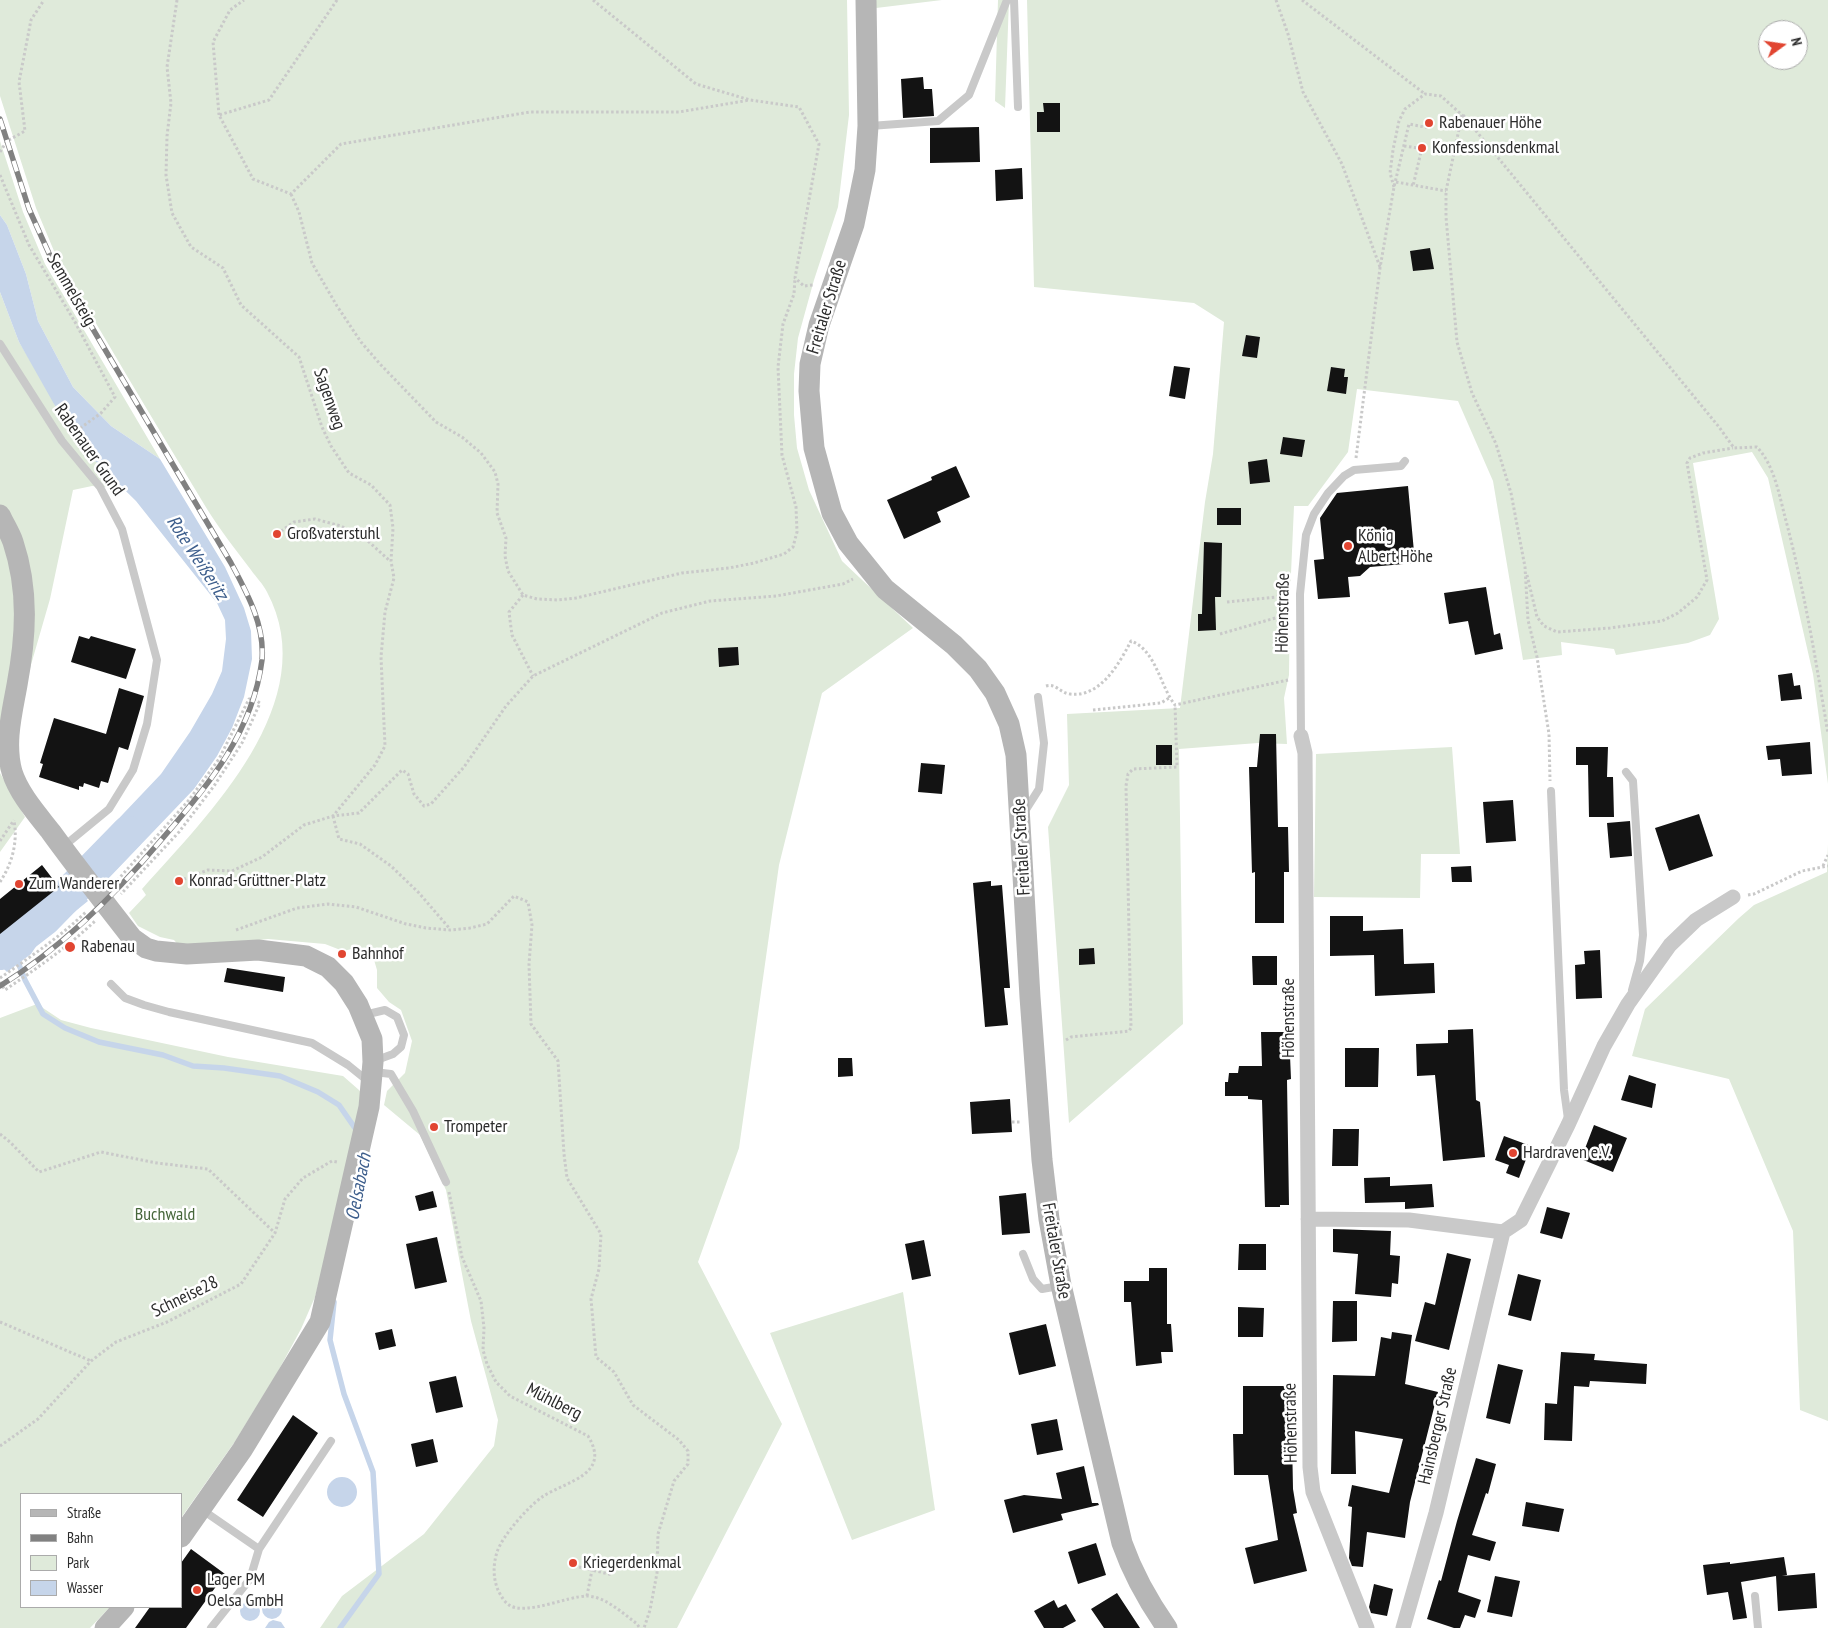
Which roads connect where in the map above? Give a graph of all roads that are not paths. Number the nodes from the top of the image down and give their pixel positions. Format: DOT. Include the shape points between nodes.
graph roads {
  1 [pos="866,0"];
  2 [pos="1007,0"];
  3 [pos="1014,0"];
  4 [pos="1018,107"];
  5 [pos="868,126"];
  6 [pos="0,344"];
  7 [pos="1405,461"];
  8 [pos="0,515"];
  9 [pos="1038,697"];
  10 [pos="1301,736"];
  11 [pos="1626,772"];
  12 [pos="1551,791"];
  13 [pos="1020,819"];
  14 [pos="62,848"];
  15 [pos="1733,897"];
  16 [pos="111,984"];
  17 [pos="1624,1011"];
  18 [pos="362,1015"];
  19 [pos="373,1073"];
  20 [pos="1568,1125"];
  21 [pos="446,1182"];
  22 [pos="1308,1218"];
  23 [pos="1503,1232"];
  24 [pos="1023,1254"];
  25 [pos="1061,1285"];
  26 [pos="331,1441"];
  27 [pos="201,1509"];
  28 [pos="182,1536"];
  29 [pos="259,1549"];
  30 [pos="1755,1596"];
  31 [pos="123,1608"];
  32 [pos="106,1628"];
  33 [pos="211,1628"];
  34 [pos="1167,1628"];
  35 [pos="1367,1628"];
  36 [pos="1403,1628"];
  37 [pos="1758,1628"];
  1 -- 5 [label="main road, Freitaler Straße"];
  2 -- 5 [label="lane" via="969,95 938,121"];
  3 -- 4 [label="lane"];
  5 -- 13 [label="main road, Freitaler Straße" via="858,208 819,325 810,364 814,448 832,513 848,543 885,589 954,644 994,693 1009,724 1016,756"];
  6 -- 14 [label="lane, Rabenauer Grund" via="62,441 100,487 122,529 157,660 147,724 133,770 109,809"];
  7 -- 10 [label="lane, Höhenstraße" via="1400,466 1354,470 1344,476 1314,514 1306,535 1299,611"];
  8 -- 14 [label="main road" via="13,541 23,582 25,612 17,685 9,722 12,772 28,801"];
  9 -- 13 [label="lane" via="1044,743 1039,789"];
  10 -- 22 [label="street, Höhenstraße" via="1307,906"];
  11 -- 17 [label="lane" via="1633,781 1643,935 1640,961"];
  12 -- 20 [label="lane"];
  13 -- 25 [label="main road, Freitaler Straße" via="1042,1160"];
  14 -- 18 [label="main road" via="132,938 146,948 187,954 258,950 306,956 328,967 344,983"];
  15 -- 17 [label="street" via="1696,920 1670,945"];
  16 -- 19 [label="lane" via="125,998 144,1005 312,1043 348,1065"];
  17 -- 20 [label="street" via="1604,1046"];
  18 -- 19 [label="main road" via="372,1039"];
  18 -- 19 [label="lane" via="385,1010 397,1017 404,1035 401,1047"];
  19 -- 21 [label="lane" via="391,1074 414,1111"];
  19 -- 27 [label="main road" via="359,1158 320,1322 242,1450"];
  20 -- 23 [label="street" via="1521,1220"];
  22 -- 23 [label="street" via="1409,1220"];
  22 -- 35 [label="street, Höhenstraße" via="1310,1468 1314,1492"];
  23 -- 36 [label="street, Hainsberger Straße" via="1436,1513"];
  24 -- 25 [label="lane" via="1033,1279 1042,1289"];
  25 -- 34 [label="main road, Freitaler Straße" via="1122,1543 1146,1598"];
  26 -- 29 [label="lane"];
  27 -- 28 [label="main road"];
  27 -- 29 [label="lane"];
  29 -- 33 [label="lane" via="250,1579"];
  30 -- 37 [label="lane"];
  31 -- 32 [label="main road"];
}
